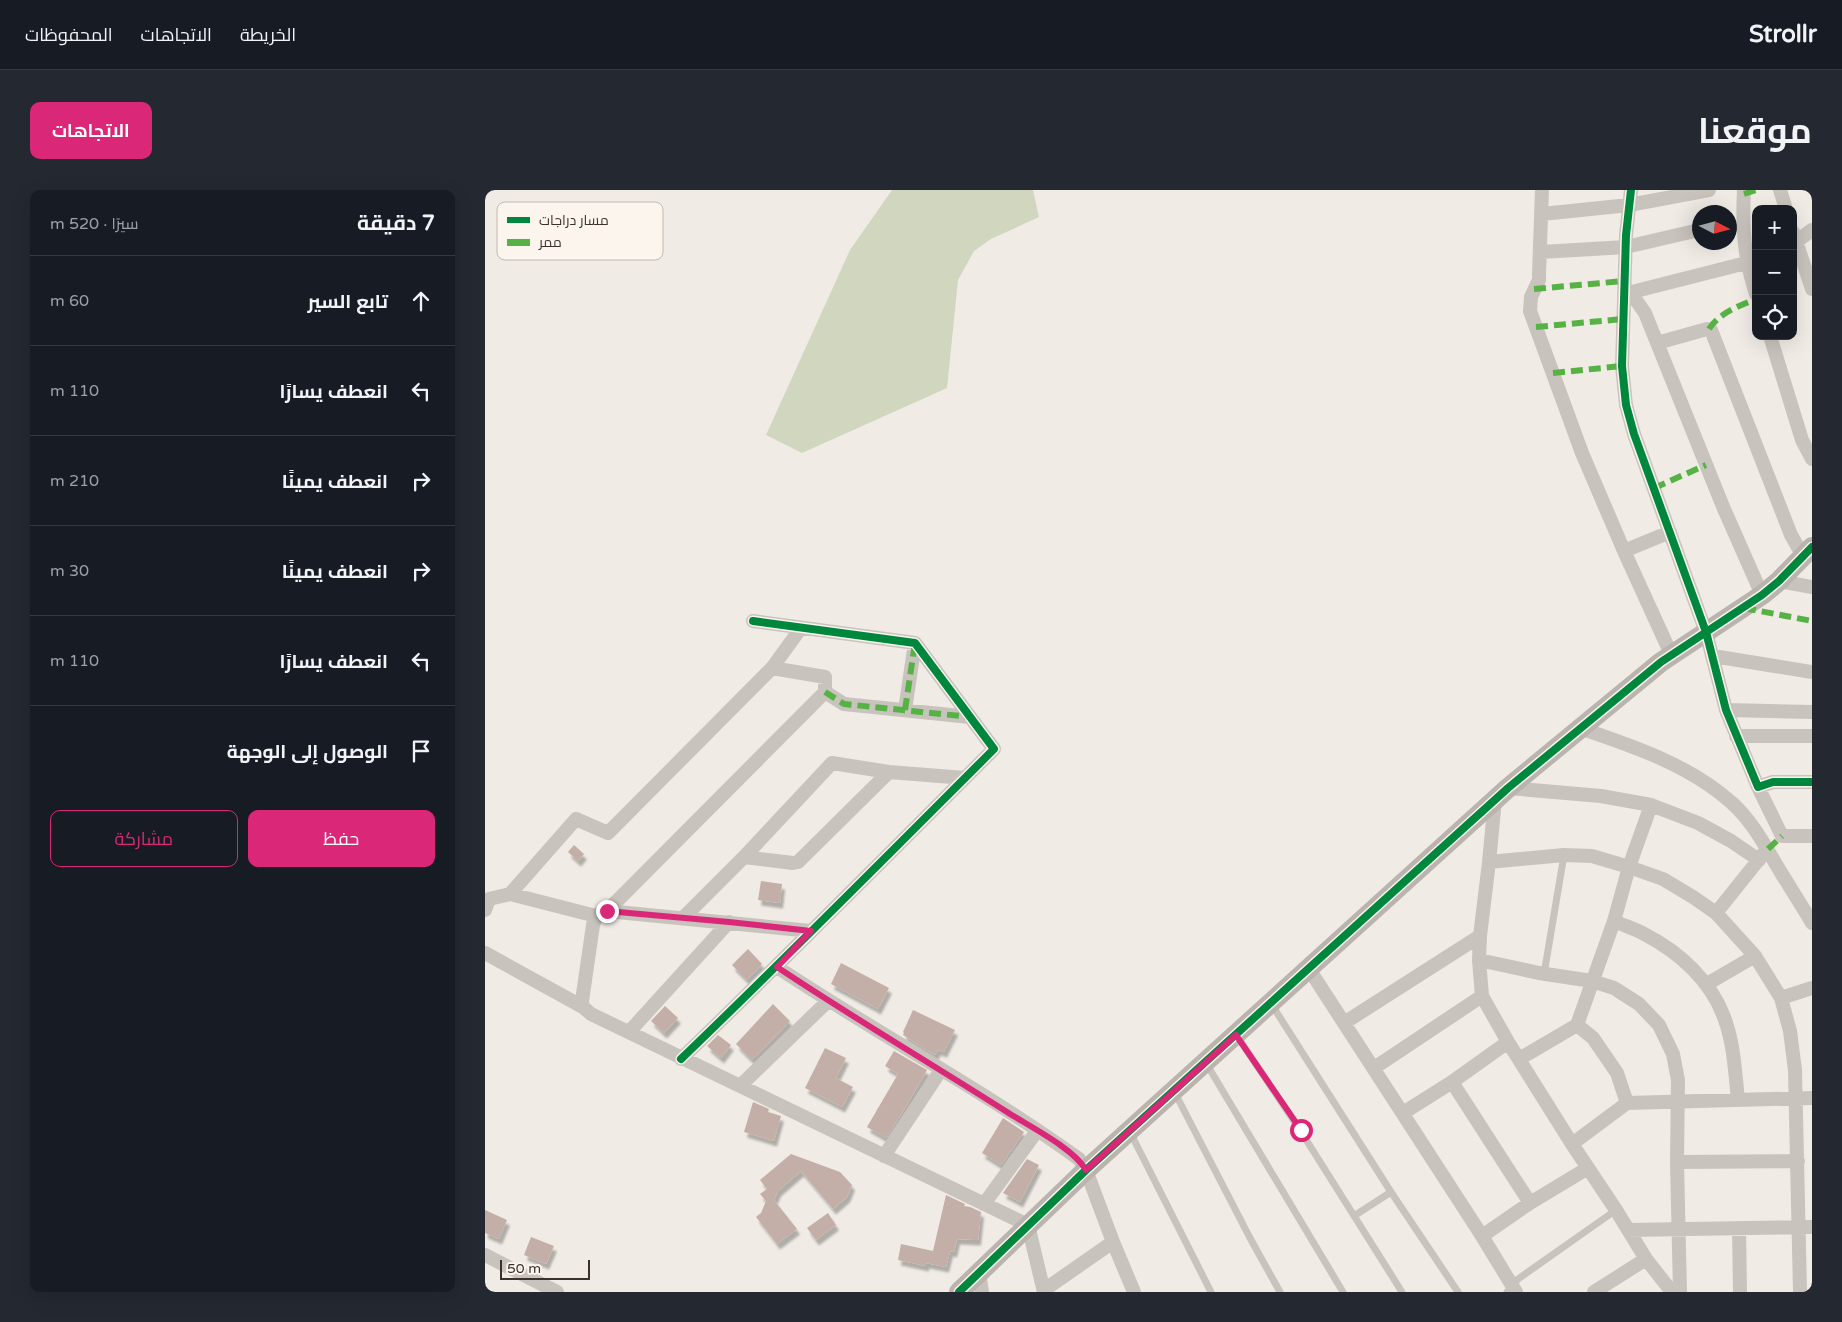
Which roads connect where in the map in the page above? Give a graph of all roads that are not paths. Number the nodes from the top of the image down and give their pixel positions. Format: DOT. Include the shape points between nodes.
graph roads {
  1 [pos="1542,190"];
  2 [pos="1631,190"];
  3 [pos="1709,190"];
  4 [pos="1744,190"];
  5 [pos="1780,190"];
  6 [pos="1629,205"];
  7 [pos="1785,205"];
  8 [pos="1542,214"];
  9 [pos="1737,218"];
  10 [pos="1737,225"];
  11 [pos="1812,230"];
  12 [pos="1692,232"];
  13 [pos="1797,238"];
  14 [pos="1625,247"];
  15 [pos="1797,247"];
  16 [pos="1541,252"];
  17 [pos="1751,261"];
  18 [pos="1812,289"];
  19 [pos="1627,294"];
  20 [pos="1771,340"];
  21 [pos="1657,343"];
  22 [pos="1812,459"];
  23 [pos="1671,532"];
  24 [pos="1624,551"];
  25 [pos="1808,551"];
  26 [pos="1779,581"];
  27 [pos="1812,587"];
  28 [pos="1762,595"];
  29 [pos="753,621"];
  30 [pos="801,628"];
  31 [pos="1706,632"];
  32 [pos="915,643"];
  33 [pos="1671,654"];
  34 [pos="1713,656"];
  35 [pos="772,668"];
  36 [pos="1812,672"];
  37 [pos="825,692"];
  38 [pos="905,710"];
  39 [pos="1726,710"];
  40 [pos="1812,712"];
  41 [pos="970,717"];
  42 [pos="1580,728"];
  43 [pos="1736,736"];
  44 [pos="1812,736"];
  45 [pos="889,772"];
  46 [pos="965,778"];
  47 [pos="1812,782"];
  48 [pos="1758,787"];
  49 [pos="1502,794"];
  50 [pos="1651,805"];
  51 [pos="1812,836"];
  52 [pos="1763,854"];
  53 [pos="1564,855"];
  54 [pos="744,857"];
  55 [pos="1489,862"];
  56 [pos="1629,867"];
  57 [pos="511,894"];
  58 [pos="485,910"];
  59 [pos="1717,913"];
  60 [pos="602,914"];
  61 [pos="683,918"];
  62 [pos="1614,921"];
  63 [pos="729,922"];
  64 [pos="1812,923"];
  65 [pos="811,931"];
  66 [pos="1480,936"];
  67 [pos="485,953"];
  68 [pos="1755,956"];
  69 [pos="1479,960"];
  70 [pos="777,967"];
  71 [pos="1309,969"];
  72 [pos="1544,974"];
  73 [pos="1592,982"];
  74 [pos="1707,984"];
  75 [pos="1812,988"];
  76 [pos="1482,996"];
  77 [pos="1781,998"];
  78 [pos="828,1001"];
  79 [pos="1271,1003"];
  80 [pos="583,1007"];
  81 [pos="1344,1023"];
  82 [pos="1577,1025"];
  83 [pos="629,1032"];
  84 [pos="1236,1035"];
  85 [pos="1508,1042"];
  86 [pos="681,1058"];
  87 [pos="1519,1058"];
  88 [pos="1205,1062"];
  89 [pos="1374,1068"];
  90 [pos="941,1070"];
  91 [pos="1452,1082"];
  92 [pos="740,1086"];
  93 [pos="1174,1091"];
  94 [pos="1796,1098"];
  95 [pos="1812,1098"];
  96 [pos="1679,1100"];
  97 [pos="1738,1100"];
  98 [pos="1627,1103"];
  99 [pos="1403,1113"];
  100 [pos="1037,1131"];
  101 [pos="1129,1131"];
  102 [pos="1571,1144"];
  103 [pos="884,1156"];
  104 [pos="1798,1161"];
  105 [pos="1677,1162"];
  106 [pos="1588,1168"];
  107 [pos="1086,1170"];
  108 [pos="1391,1192"];
  109 [pos="1530,1203"];
  110 [pos="984,1204"];
  111 [pos="1616,1210"];
  112 [pos="1354,1216"];
  113 [pos="1028,1225"];
  114 [pos="1806,1227"];
  115 [pos="1739,1228"];
  116 [pos="1679,1229"];
  117 [pos="1627,1230"];
  118 [pos="1482,1236"];
  119 [pos="1113,1242"];
  120 [pos="486,1257"];
  121 [pos="1646,1259"];
  122 [pos="979,1272"];
  123 [pos="1511,1290"];
  124 [pos="550,1291"];
  125 [pos="1044,1291"];
  126 [pos="959,1292"];
  127 [pos="983,1292"];
  128 [pos="1133,1292"];
  129 [pos="1211,1292"];
  130 [pos="1280,1292"];
  131 [pos="1343,1292"];
  132 [pos="1401,1292"];
  133 [pos="1458,1292"];
  134 [pos="1594,1292"];
  135 [pos="1672,1292"];
  136 [pos="1680,1292"];
  137 [pos="1740,1292"];
  138 [pos="1801,1292"];
  1 -- 8 [label="street"];
  2 -- 6 [label="street"];
  3 -- 6 [label="street"];
  4 -- 9 [label="street"];
  5 -- 7 [label="street"];
  6 -- 8 [label="street"];
  6 -- 14 [label="street"];
  8 -- 16 [label="street"];
  10 -- 17 [label="street"];
  11 -- 13 [label="street"];
  12 -- 14 [label="street"];
  14 -- 16 [label="street"];
  14 -- 19 [label="street"];
  15 -- 18 [label="street"];
  16 -- 24 [label="street" via="1539,280 1531,297 1530,311 1582,454"];
  17 -- 19 [label="street"];
  19 -- 21 [label="street" via="1645,313"];
  19 -- 23 [label="street" via="1622,366 1626,405"];
  20 -- 22 [label="street" via="1802,440"];
  21 -- 25 [label="street" via="1711,330 1788,526"];
  21 -- 28 [label="street"];
  23 -- 24 [label="street"];
  23 -- 31 [label="street"];
  24 -- 33 [label="street"];
  25 -- 26 [label="street"];
  26 -- 27 [label="street"];
  26 -- 28 [label="street"];
  28 -- 31 [label="street"];
  29 -- 30 [label="street"];
  30 -- 32 [label="street"];
  30 -- 35 [label="street"];
  31 -- 33 [label="street"];
  31 -- 34 [label="street"];
  32 -- 38 [label="street"];
  32 -- 41 [label="street"];
  33 -- 42 [label="street"];
  34 -- 36 [label="street"];
  34 -- 39 [label="street"];
  35 -- 37 [label="street" via="825,677"];
  35 -- 57 [label="street" via="608,833 577,819"];
  37 -- 38 [label="street" via="844,704"];
  37 -- 60 [label="street"];
  38 -- 41 [label="street"];
  39 -- 40 [label="street"];
  39 -- 43 [label="street"];
  41 -- 46 [label="street" via="994,749"];
  42 -- 49 [label="street"];
  42 -- 52 [label="street" via="1638,748 1705,783 1732,803 1751,823"];
  43 -- 44 [label="street"];
  43 -- 48 [label="street"];
  45 -- 46 [label="street"];
  45 -- 54 [label="street" via="798,862"];
  45 -- 54 [label="street" via="832,763"];
  46 -- 65 [label="street"];
  47 -- 48 [label="street" via="1773,782"];
  48 -- 51 [label="street" via="1782,836"];
  49 -- 50 [label="street" via="1601,796"];
  49 -- 55 [label="street"];
  49 -- 71 [label="street"];
  50 -- 52 [label="street"];
  50 -- 56 [label="street"];
  52 -- 59 [label="street"];
  52 -- 64 [label="street"];
  53 -- 55 [label="street"];
  53 -- 56 [label="street" via="1592,856"];
  53 -- 72 [label="lane"];
  54 -- 61 [label="street"];
  55 -- 66 [label="street"];
  56 -- 59 [label="street" via="1663,879"];
  56 -- 62 [label="street"];
  57 -- 58 [label="street" via="489,899"];
  57 -- 60 [label="street"];
  59 -- 68 [label="street"];
  60 -- 61 [label="street"];
  60 -- 80 [label="street" via="593,925"];
  61 -- 63 [label="street"];
  62 -- 73 [label="street"];
  62 -- 74 [label="street" via="1646,934 1679,957"];
  63 -- 65 [label="street"];
  63 -- 83 [label="street"];
  65 -- 70 [label="street"];
  66 -- 69 [label="street"];
  66 -- 81 [label="street"];
  67 -- 80 [label="street"];
  68 -- 74 [label="street"];
  68 -- 77 [label="street"];
  69 -- 72 [label="street"];
  69 -- 76 [label="street"];
  70 -- 78 [label="street"];
  70 -- 86 [label="street"];
  71 -- 79 [label="street"];
  71 -- 81 [label="street"];
  72 -- 73 [label="street"];
  73 -- 82 [label="street"];
  73 -- 96 [label="street" via="1614,988 1639,1004 1659,1025 1673,1054"];
  74 -- 97 [label="street" via="1724,1017 1733,1054"];
  75 -- 77 [label="street"];
  76 -- 85 [label="street"];
  76 -- 89 [label="street"];
  77 -- 94 [label="street" via="1790,1031"];
  78 -- 90 [label="street"];
  78 -- 92 [label="street"];
  79 -- 84 [label="street"];
  79 -- 108 [label="lane"];
  80 -- 83 [label="street"];
  81 -- 89 [label="street"];
  82 -- 87 [label="street"];
  82 -- 98 [label="street" via="1593,1038 1617,1072"];
  83 -- 86 [label="street"];
  84 -- 88 [label="street"];
  84 -- 112 [label="lane" via="1301,1130"];
  85 -- 87 [label="street"];
  85 -- 91 [label="street"];
  86 -- 92 [label="street"];
  87 -- 102 [label="street"];
  88 -- 93 [label="street"];
  88 -- 131 [label="lane"];
  89 -- 99 [label="street"];
  90 -- 100 [label="street"];
  90 -- 103 [label="street"];
  91 -- 99 [label="street"];
  91 -- 109 [label="street"];
  92 -- 103 [label="street"];
  93 -- 101 [label="street"];
  93 -- 130 [label="lane"];
  94 -- 95 [label="street"];
  94 -- 97 [label="street"];
  94 -- 104 [label="street"];
  96 -- 97 [label="street"];
  96 -- 98 [label="street"];
  96 -- 105 [label="street"];
  98 -- 102 [label="street"];
  99 -- 118 [label="street"];
  100 -- 107 [label="street" via="1079,1160"];
  100 -- 110 [label="street"];
  101 -- 107 [label="street"];
  101 -- 129 [label="lane"];
  102 -- 106 [label="street"];
  103 -- 110 [label="street"];
  104 -- 105 [label="street"];
  104 -- 114 [label="street"];
  105 -- 116 [label="street"];
  106 -- 109 [label="street"];
  106 -- 111 [label="street"];
  107 -- 113 [label="street"];
  107 -- 119 [label="street"];
  108 -- 112 [label="lane"];
  108 -- 133 [label="lane"];
  109 -- 118 [label="street"];
  110 -- 113 [label="street"];
  111 -- 117 [label="street"];
  111 -- 123 [label="lane"];
  112 -- 132 [label="lane"];
  113 -- 122 [label="street"];
  113 -- 125 [label="street"];
  114 -- 115 [label="street"];
  114 -- 138 [label="street"];
  115 -- 116 [label="street"];
  115 -- 137 [label="street"];
  116 -- 117 [label="street"];
  116 -- 136 [label="street"];
  117 -- 121 [label="street"];
  118 -- 123 [label="street"];
  119 -- 125 [label="street"];
  119 -- 128 [label="street"];
  120 -- 124 [label="street"];
  121 -- 134 [label="street"];
  121 -- 135 [label="street"];
  122 -- 126 [label="street"];
  122 -- 127 [label="street"];
}
